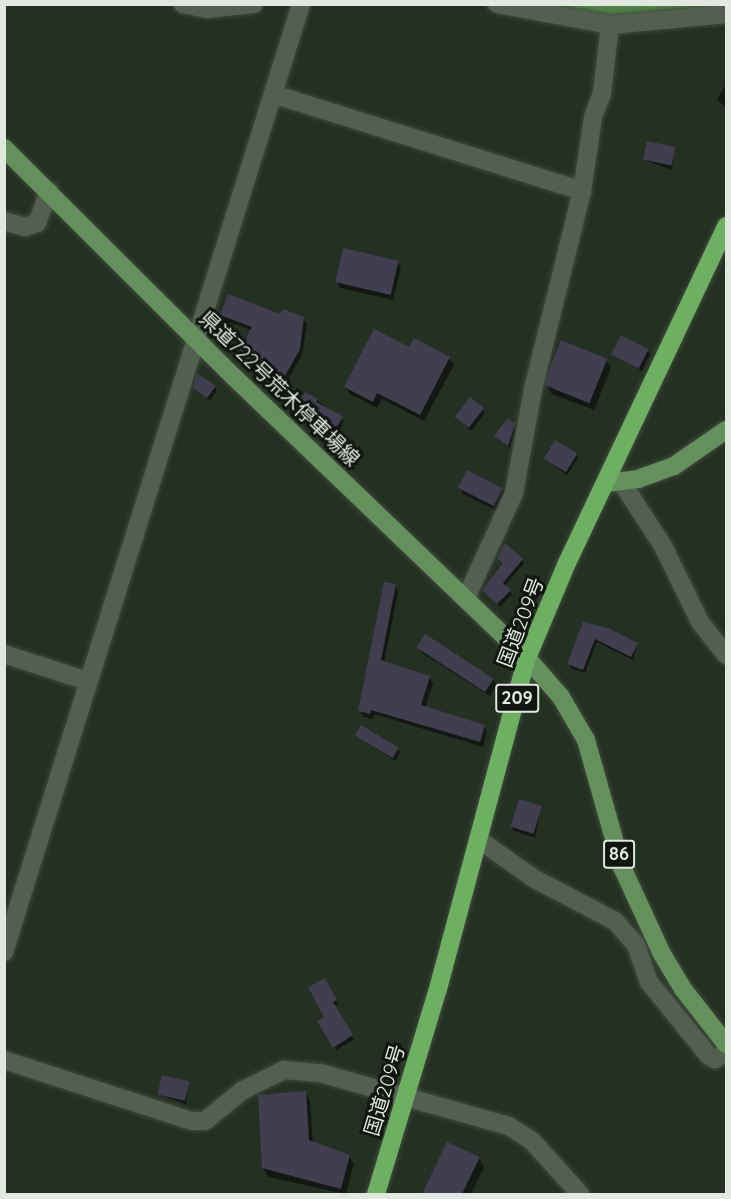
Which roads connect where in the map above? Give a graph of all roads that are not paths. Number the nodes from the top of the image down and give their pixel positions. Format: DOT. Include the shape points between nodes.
graph roads {
  1 [pos="183,4"];
  2 [pos="254,4"];
  3 [pos="301,4"];
  4 [pos="497,4"];
  5 [pos="726,14"];
  6 [pos="610,25"];
  7 [pos="273,94"];
  8 [pos="4,148"];
  9 [pos="49,191"];
  10 [pos="582,191"];
  11 [pos="4,221"];
  12 [pos="726,226"];
  13 [pos="195,337"];
  14 [pos="726,430"];
  15 [pos="614,483"];
  16 [pos="466,598"];
  17 [pos="4,654"];
  18 [pos="726,655"];
  19 [pos="527,658"];
  20 [pos="87,681"];
  21 [pos="478,839"];
  22 [pos="4,952"];
  23 [pos="726,1044"];
  24 [pos="726,1053"];
  25 [pos="4,1060"];
  26 [pos="405,1099"];
  27 [pos="376,1194"];
  28 [pos="580,1194"];
  1 -- 2 [label="street" via="207,9"];
  3 -- 7 [label="street"];
  4 -- 6 [label="street"];
  5 -- 6 [label="street"];
  6 -- 10 [label="street" via="603,93 593,117"];
  7 -- 10 [label="street"];
  7 -- 13 [label="street"];
  8 -- 9 [label="main road, 県道722号荒木停車場線"];
  9 -- 11 [label="street" via="37,223 25,227"];
  9 -- 13 [label="main road, 県道722号荒木停車場線"];
  10 -- 16 [label="street" via="533,389 514,493"];
  12 -- 15 [label="highway, 国道209号 / 209"];
  13 -- 16 [label="main road, 県道722号荒木停車場線"];
  13 -- 20 [label="street"];
  14 -- 15 [label="main road" via="674,466"];
  15 -- 18 [label="street" via="663,546 700,622"];
  15 -- 19 [label="highway, 国道209号 / 209"];
  16 -- 19 [label="main road, 県道722号荒木停車場線"];
  17 -- 20 [label="street"];
  19 -- 21 [label="highway, 国道209号 / 209"];
  19 -- 23 [label="main road, 86" via="561,697 586,740 622,867 662,954 683,989"];
  20 -- 22 [label="street"];
  21 -- 24 [label="street" via="533,878 615,921 636,945 649,982 709,1056 715,1059"];
  21 -- 26 [label="highway, 国道209号 / 209"];
  25 -- 26 [label="street" via="192,1121 205,1121 243,1090 284,1070 320,1072"];
  26 -- 27 [label="highway, 国道209号 / 209"];
  26 -- 28 [label="street" via="509,1126 532,1141"];
}
